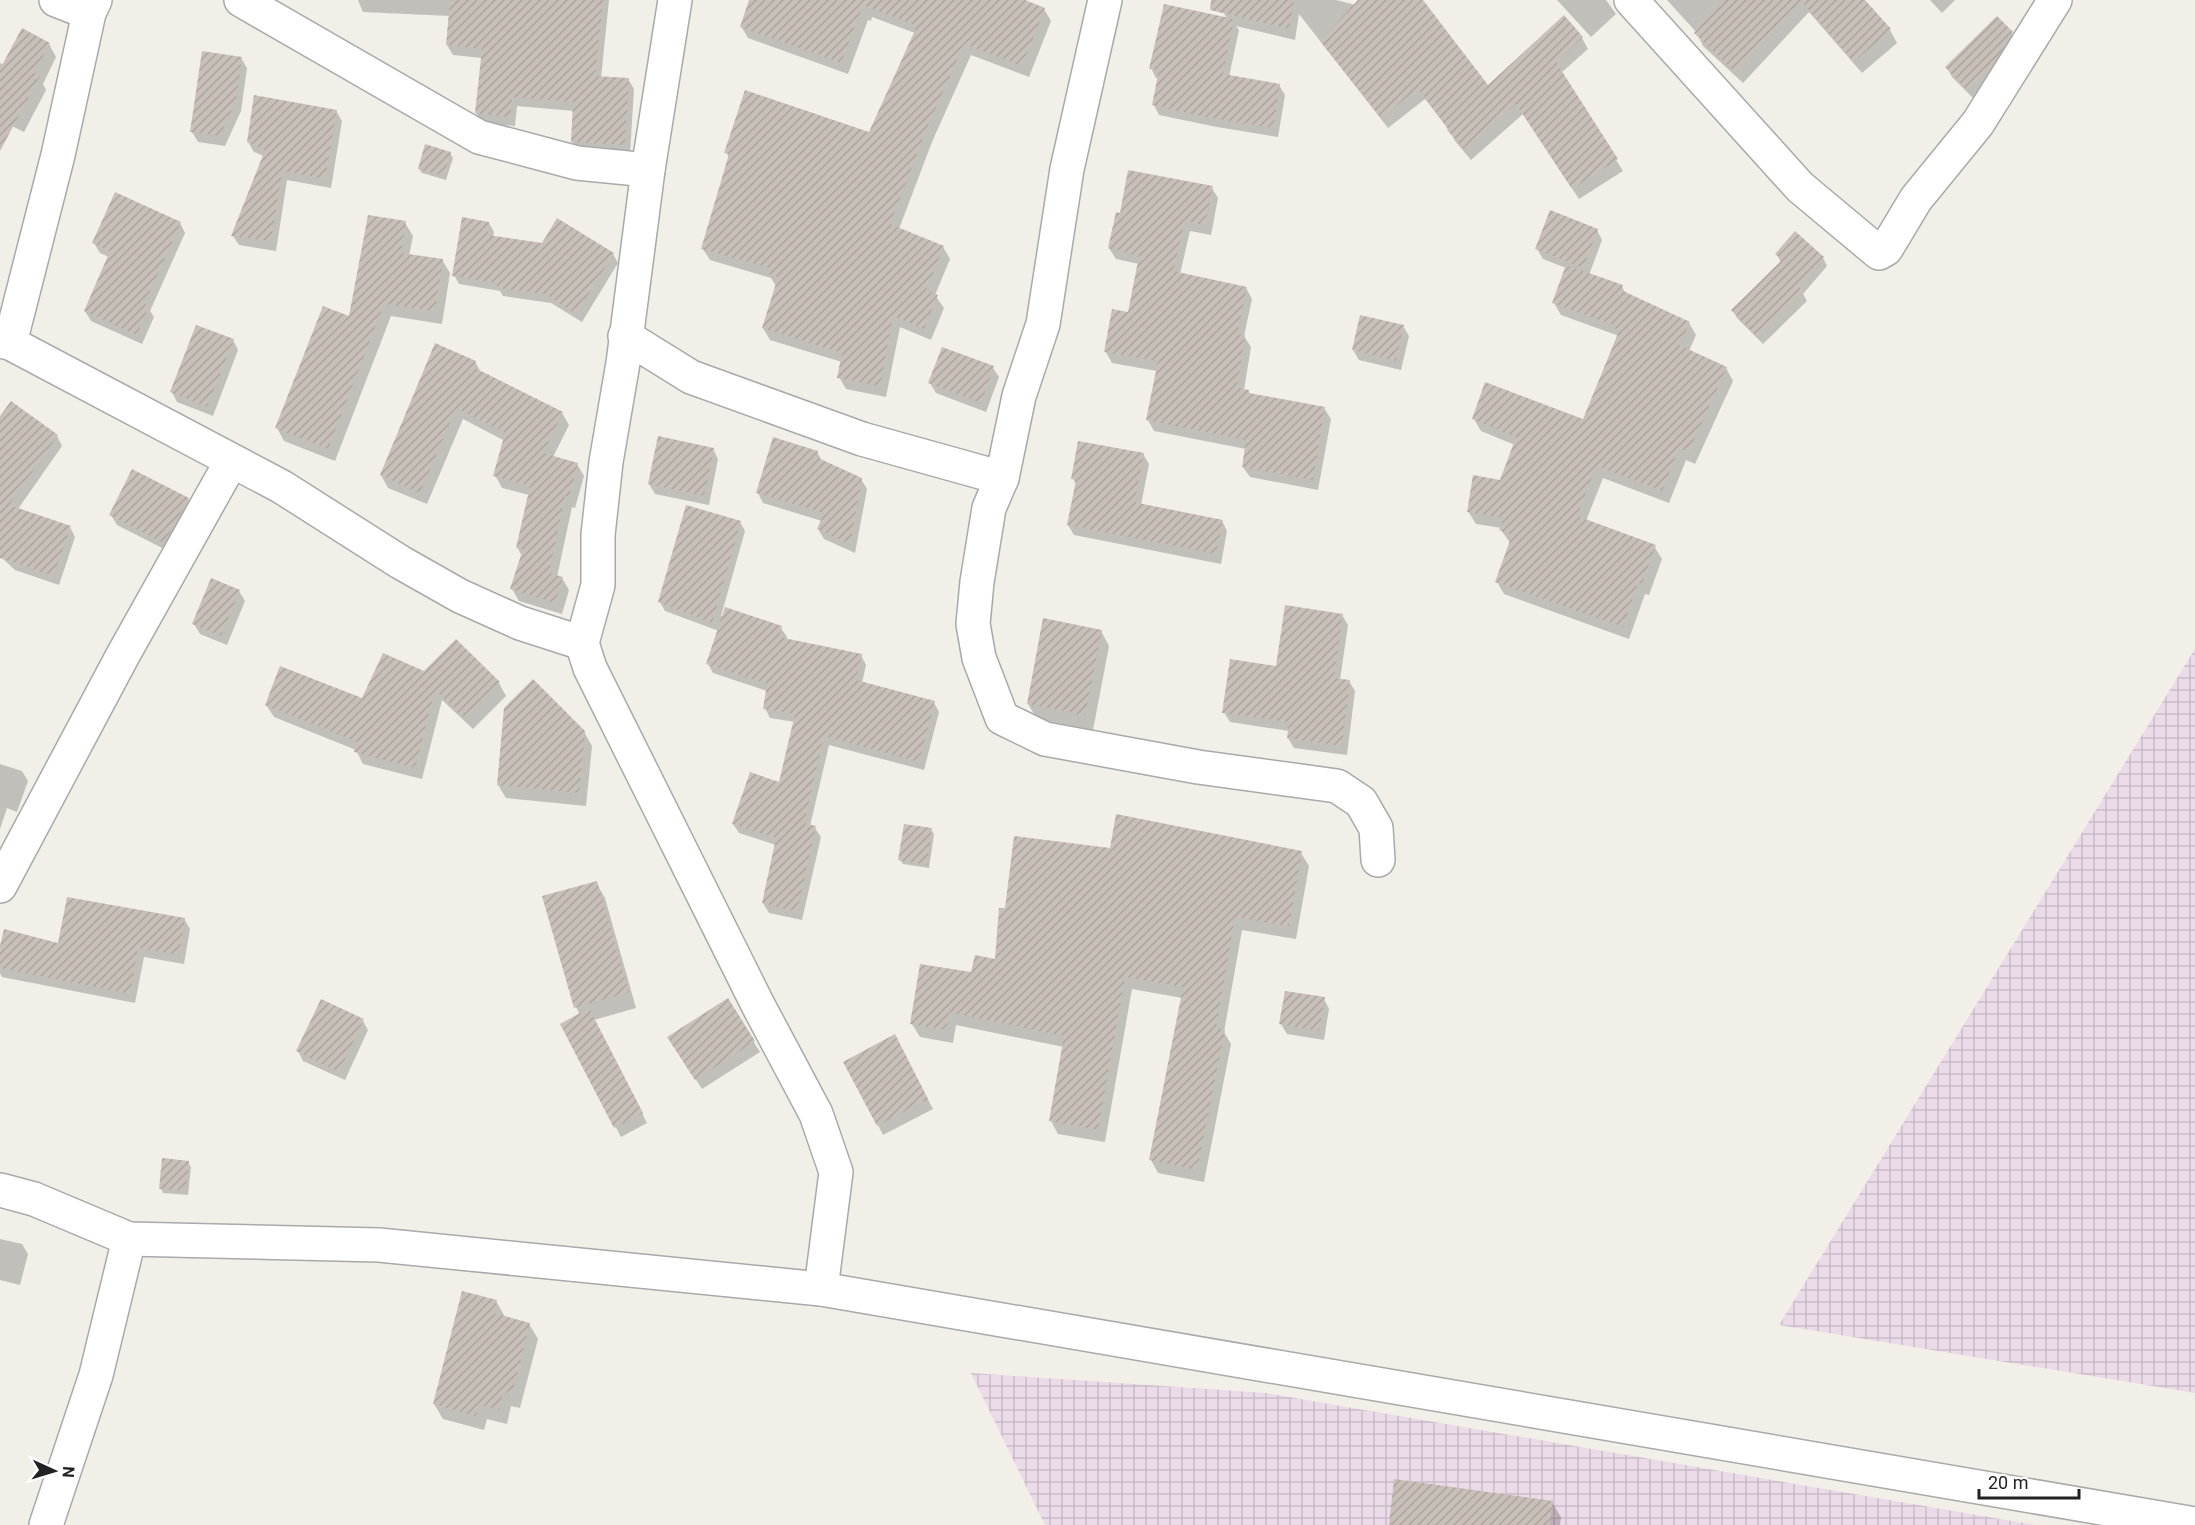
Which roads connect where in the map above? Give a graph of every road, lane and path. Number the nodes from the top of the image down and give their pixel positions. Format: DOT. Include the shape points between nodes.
graph roads {
  1 [pos="56,0"];
  2 [pos="241,0"];
  3 [pos="675,0"];
  4 [pos="1105,0"];
  5 [pos="1631,0"];
  6 [pos="2055,0"];
  7 [pos="92,7"];
  8 [pos="648,170"];
  9 [pos="625,336"];
  10 [pos="5,342"];
  11 [pos="231,462"];
  12 [pos="1002,478"];
  13 [pos="582,643"];
  14 [pos="1378,860"];
  15 [pos="0,886"];
  16 [pos="0,1190"];
  17 [pos="129,1239"];
  18 [pos="821,1289"];
  19 [pos="2087,1515"];
  20 [pos="2195,1524"];
  21 [pos="46,1525"];
  1 -- 7 [label="street"];
  2 -- 8 [label="street" via="479,137 577,164"];
  3 -- 8 [label="street"];
  4 -- 12 [label="street" via="1067,169 1043,324 1019,396"];
  5 -- 6 [label="street" via="1800,187 1879,253 1886,249 1916,199 1978,123"];
  7 -- 10 [label="street" via="58,155"];
  8 -- 9 [label="street"];
  9 -- 12 [label="street" via="691,377 862,439"];
  9 -- 13 [label="street" via="598,535 598,585"];
  10 -- 11 [label="street"];
  11 -- 13 [label="street" via="282,488 460,596 520,623"];
  11 -- 15 [label="street"];
  12 -- 14 [label="street" via="989,508 973,624 979,658 1002,718 1045,739 1198,767 1337,786 1361,802 1376,828"];
  13 -- 18 [label="street" via="590,668 816,1114 836,1172"];
  16 -- 17 [label="street" via="34,1199"];
  17 -- 18 [label="street" via="379,1245"];
  17 -- 21 [label="street" via="96,1375"];
  18 -- 19 [label="street"];
  19 -- 20 [label="street"];
}
